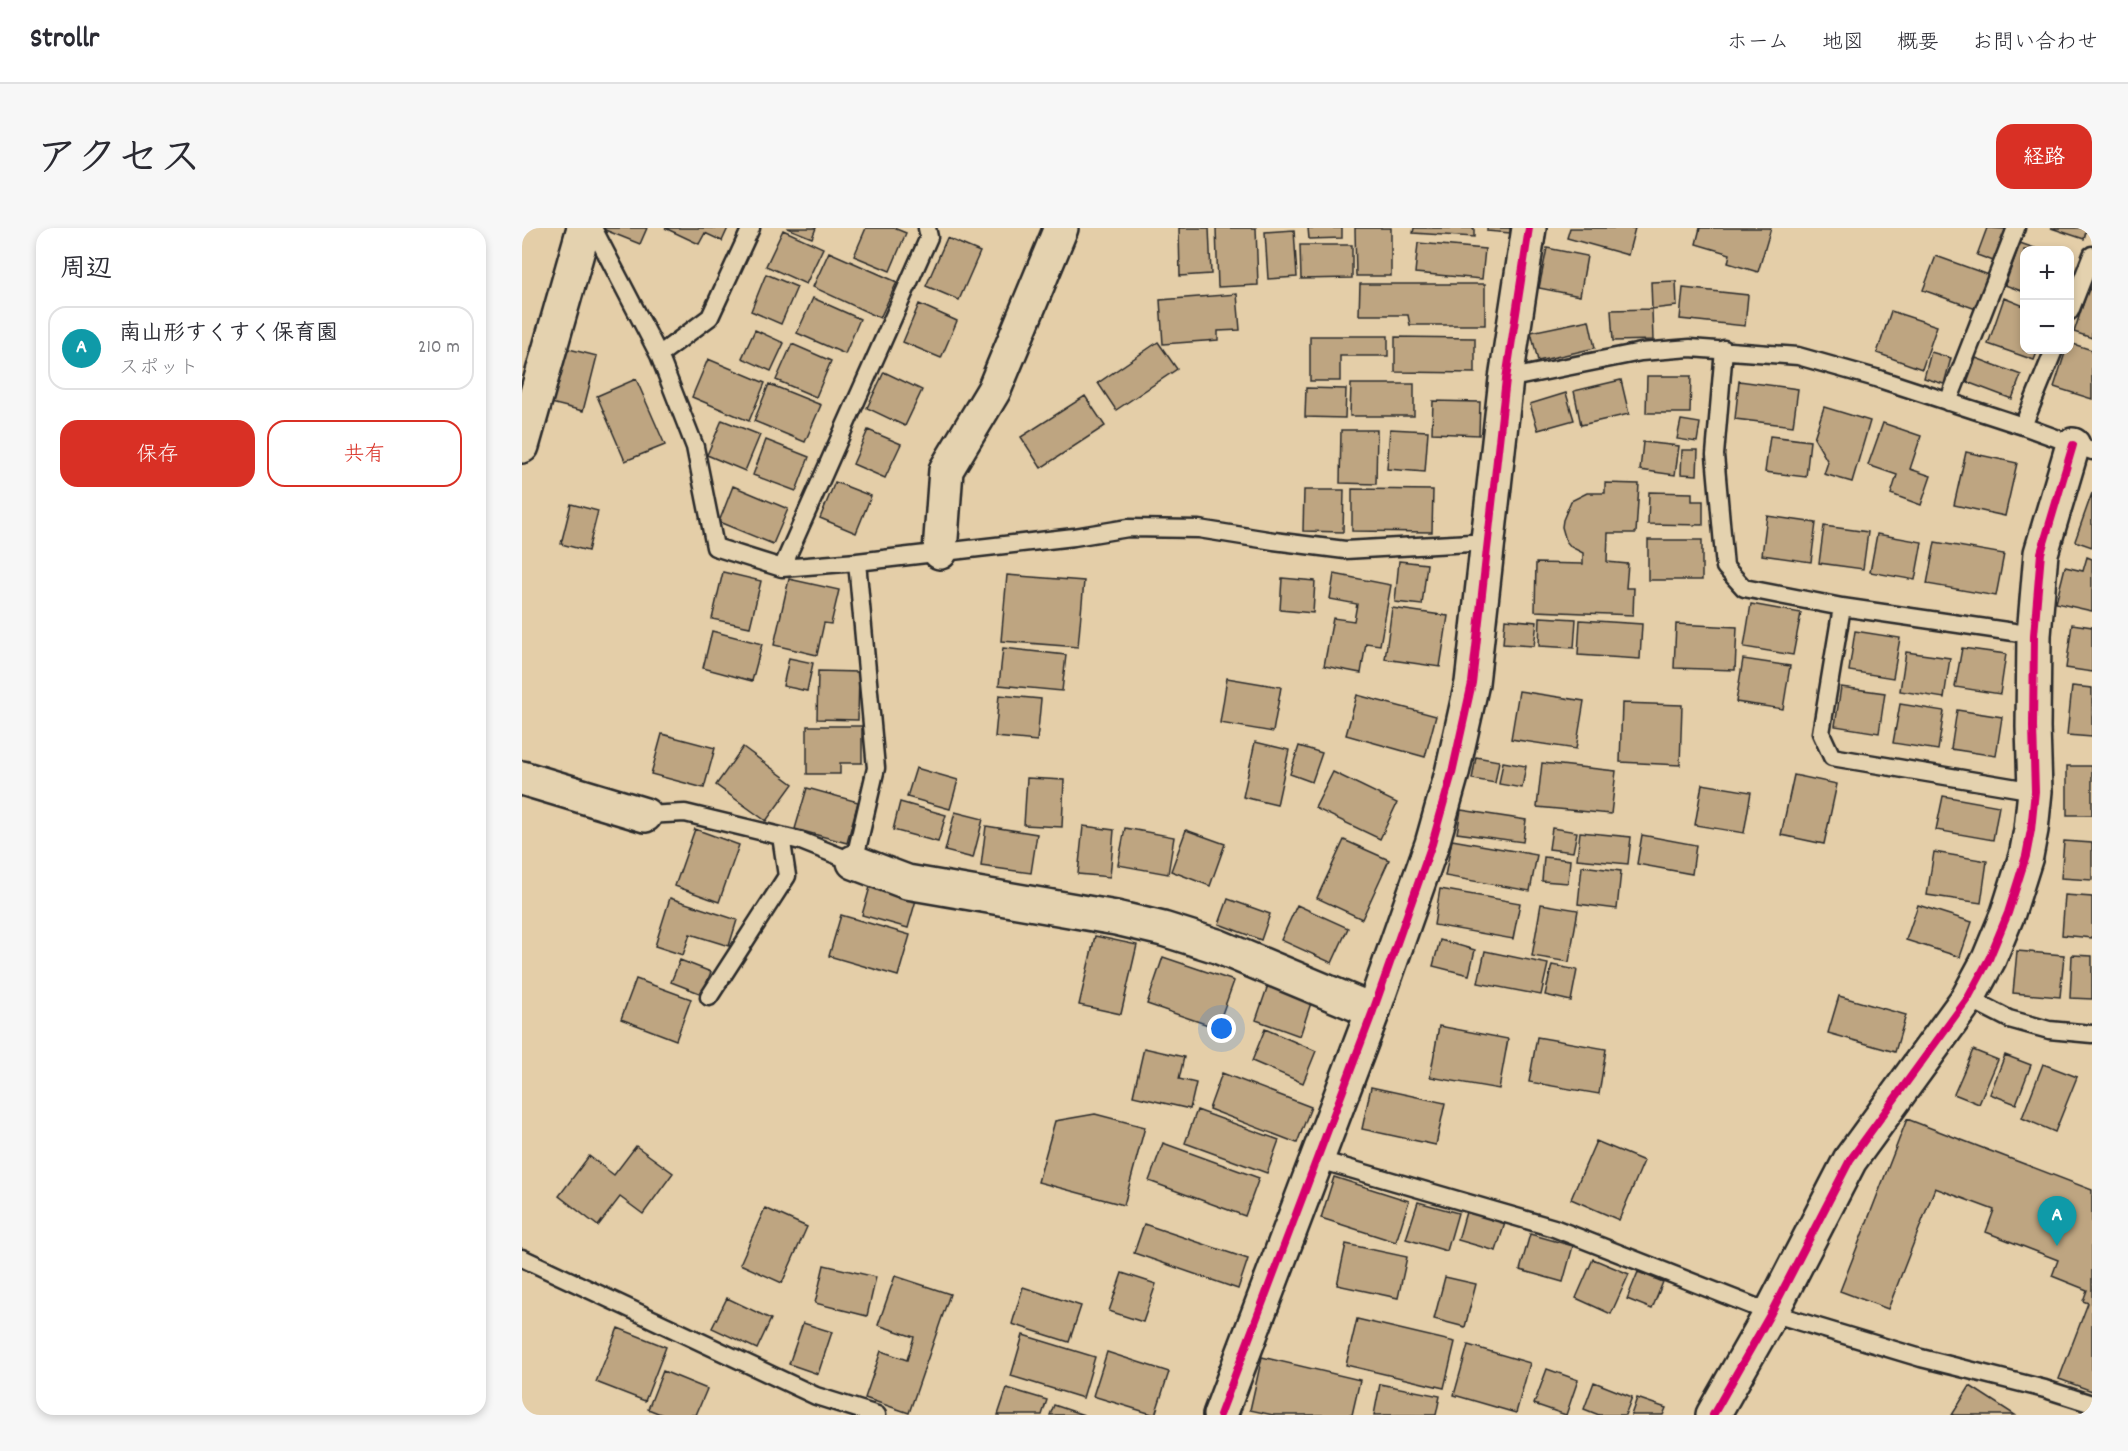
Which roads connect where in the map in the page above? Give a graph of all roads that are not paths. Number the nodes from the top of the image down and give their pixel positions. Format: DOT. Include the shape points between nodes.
graph roads {
  1 [pos="584,228"];
  2 [pos="593,228"];
  3 [pos="751,228"];
  4 [pos="927,228"];
  5 [pos="1061,228"];
  6 [pos="1529,228"];
  7 [pos="2016,228"];
  8 [pos="2092,255"];
  9 [pos="2074,300"];
  10 [pos="1724,349"];
  11 [pos="2052,354"];
  12 [pos="659,355"];
  13 [pos="1506,379"];
  14 [pos="1948,402"];
  15 [pos="2023,426"];
  16 [pos="522,446"];
  17 [pos="2083,448"];
  18 [pos="1489,542"];
  19 [pos="940,552"];
  20 [pos="857,562"];
  21 [pos="782,568"];
  22 [pos="1842,607"];
  23 [pos="2034,635"];
  24 [pos="522,778"];
  25 [pos="2035,791"];
  26 [pos="645,815"];
  27 [pos="782,836"];
  28 [pos="854,862"];
  29 [pos="710,997"];
  30 [pos="1968,998"];
  31 [pos="1373,1011"];
  32 [pos="2092,1034"];
  33 [pos="1316,1159"];
  34 [pos="522,1258"];
  35 [pos="1770,1313"];
  36 [pos="2092,1404"];
  37 [pos="877,1415"];
  38 [pos="1220,1415"];
  39 [pos="1713,1415"];
  1 -- 16 [label="street"];
  2 -- 12 [label="lane"];
  3 -- 12 [label="lane" via="710,317"];
  4 -- 21 [label="lane" via="930,237"];
  5 -- 19 [label="street" via="994,390 946,470"];
  6 -- 13 [label="street"];
  7 -- 14 [label="lane"];
  8 -- 9 [label="lane"];
  10 -- 13 [label="lane" via="1641,352"];
  10 -- 14 [label="lane" via="1798,357"];
  10 -- 22 [label="lane" via="1715,454 1725,567 1744,588"];
  11 -- 15 [label="lane"];
  12 -- 21 [label="lane" via="696,447 715,547"];
  13 -- 18 [label="street"];
  14 -- 15 [label="lane"];
  15 -- 17 [label="lane"];
  17 -- 23 [label="street" via="2041,553"];
  18 -- 19 [label="lane" via="1345,550 1199,529 1128,528"];
  18 -- 31 [label="street" via="1472,682 1452,773 1432,844"];
  19 -- 20 [label="lane"];
  20 -- 21 [label="lane"];
  20 -- 28 [label="lane" via="876,768"];
  22 -- 23 [label="lane"];
  22 -- 25 [label="lane" via="1821,733 1832,758"];
  23 -- 25 [label="street"];
  24 -- 26 [label="street"];
  25 -- 30 [label="street" via="2031,830 2017,888 1989,959"];
  26 -- 27 [label="lane" via="686,813"];
  27 -- 28 [label="lane"];
  27 -- 29 [label="lane" via="787,876"];
  28 -- 31 [label="street" via="907,882 1164,929 1217,946"];
  30 -- 32 [label="lane" via="2009,1019 2039,1028"];
  30 -- 35 [label="street" via="1850,1160"];
  31 -- 33 [label="street"];
  33 -- 35 [label="lane" via="1554,1228"];
  33 -- 38 [label="street"];
  34 -- 37 [label="lane" via="816,1396"];
  35 -- 36 [label="lane"];
  35 -- 39 [label="street"];
}
